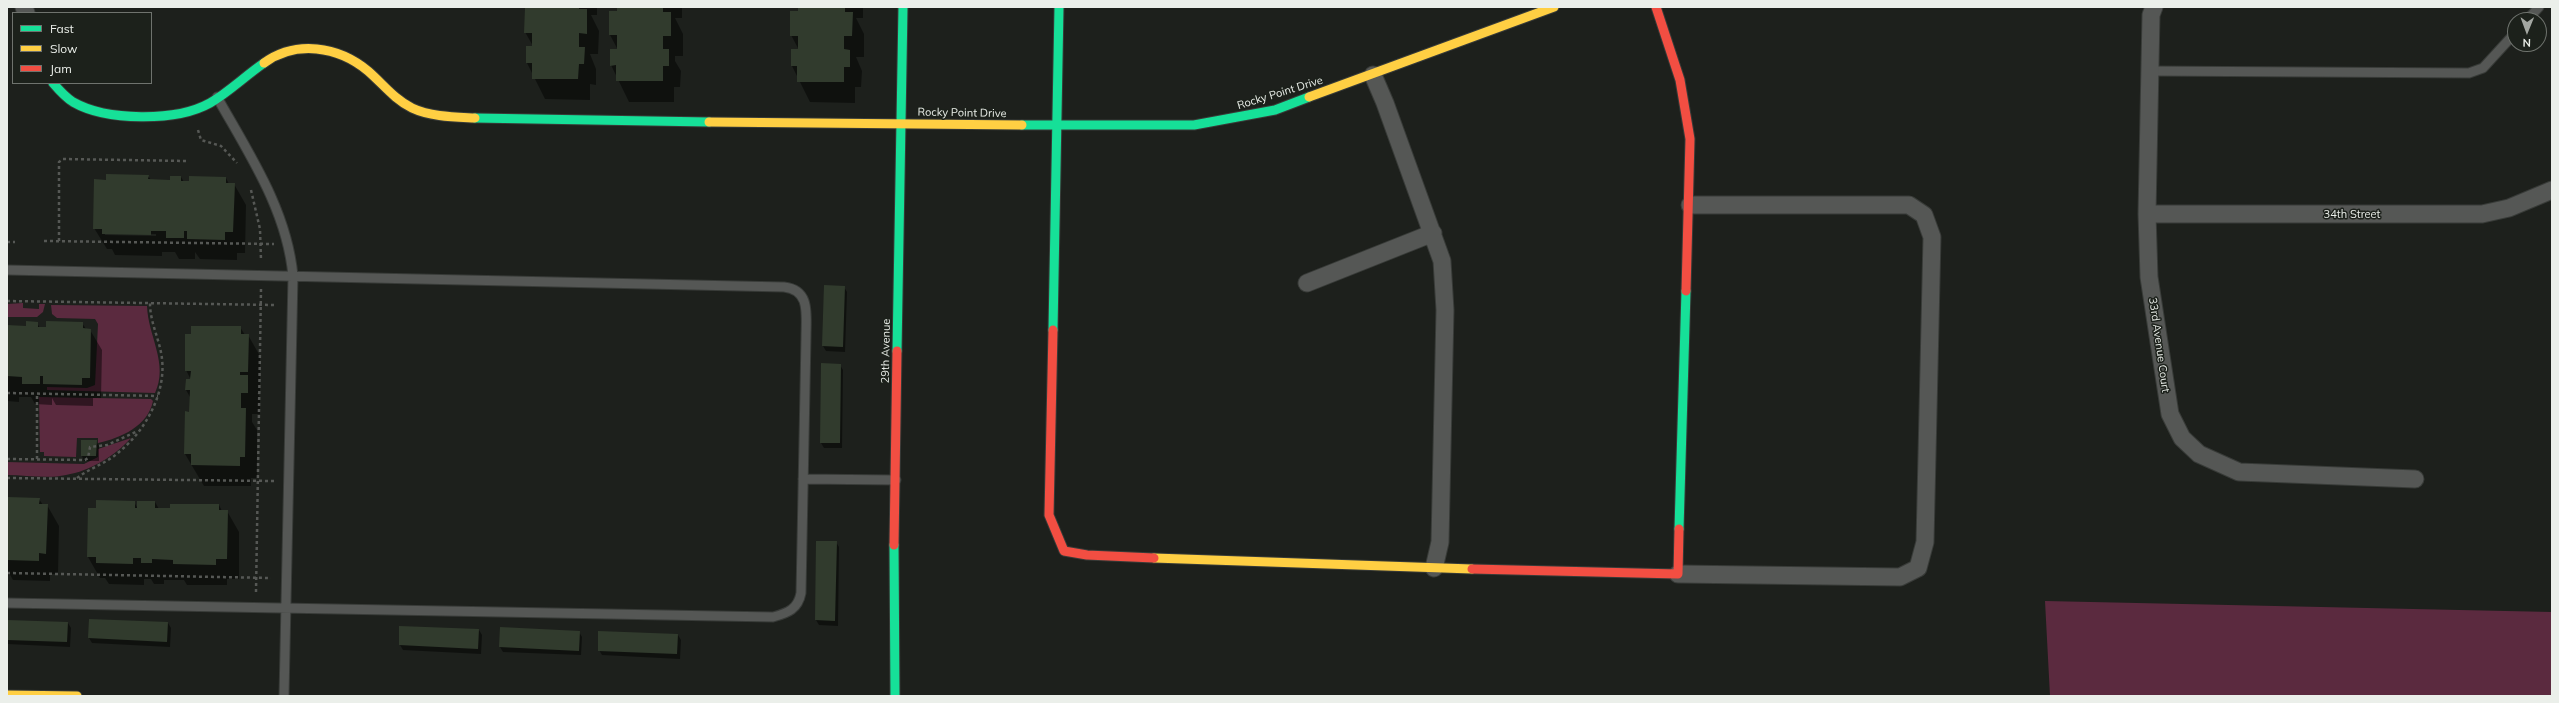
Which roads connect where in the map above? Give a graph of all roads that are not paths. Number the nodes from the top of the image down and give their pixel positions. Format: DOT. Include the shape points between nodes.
graph roads {
  1 [pos="903,7"];
  2 [pos="1059,7"];
  3 [pos="1554,7"];
  4 [pos="1656,7"];
  5 [pos="2154,7"];
  6 [pos="2507,42"];
  7 [pos="2148,71"];
  8 [pos="1373,75"];
  9 [pos="54,84"];
  10 [pos="217,97"];
  11 [pos="902,124"];
  12 [pos="1058,126"];
  13 [pos="2551,194"];
  14 [pos="1690,205"];
  15 [pos="2147,214"];
  16 [pos="1433,233"];
  17 [pos="7,270"];
  18 [pos="293,276"];
  19 [pos="1307,283"];
  20 [pos="803,479"];
  21 [pos="2415,479"];
  22 [pos="896,480"];
  23 [pos="1434,568"];
  24 [pos="1678,574"];
  25 [pos="7,603"];
  26 [pos="286,608"];
  27 [pos="7,695"];
  28 [pos="77,696"];
  29 [pos="284,696"];
  30 [pos="895,696"];
  1 -- 11 [label="street, 29th Avenue"];
  2 -- 12 [label="street"];
  3 -- 8 [label="street, Rocky Point Drive"];
  4 -- 14 [label="street" via="1680,80 1690,139"];
  5 -- 7 [label="street, 33rd Avenue Court" via="2151,15"];
  6 -- 7 [label="lane" via="2483,68 2469,73"];
  7 -- 15 [label="street, 33rd Avenue Court"];
  8 -- 12 [label="street, Rocky Point Drive" via="1274,110 1236,119 1194,125"];
  8 -- 16 [label="street"];
  9 -- 10 [label="street, Rocky Point Drive" via="60,92 78,104 100,111 127,114 174,114 194,110"];
  10 -- 11 [label="street, Rocky Point Drive" via="277,56 292,50 312,48 326,50 354,61 397,100 434,115"];
  10 -- 18 [label="lane" via="273,198 291,249"];
  11 -- 12 [label="street, Rocky Point Drive"];
  11 -- 22 [label="street, 29th Avenue"];
  12 -- 23 [label="street" via="1049,515 1064,551 1087,555"];
  13 -- 15 [label="street, 34th Street" via="2482,214"];
  14 -- 24 [label="street"];
  14 -- 24 [label="street" via="1909,205 1924,215 1932,237 1925,542 1918,568 1900,577"];
  15 -- 21 [label="street, 33rd Avenue Court" via="2149,277 2165,387 2170,414 2182,438 2199,454 2240,472"];
  16 -- 19 [label="street"];
  16 -- 23 [label="street" via="1442,261 1445,310 1440,542"];
  17 -- 18 [label="lane"];
  18 -- 20 [label="lane" via="608,281 795,288 802,294 806,308"];
  18 -- 26 [label="lane"];
  20 -- 22 [label="lane"];
  20 -- 26 [label="lane" via="799,603 789,613 773,617"];
  22 -- 30 [label="street, 29th Avenue" via="893,628"];
  23 -- 24 [label="street"];
  25 -- 26 [label="lane"];
  26 -- 29 [label="lane"];
  27 -- 28 [label="street"];
}
